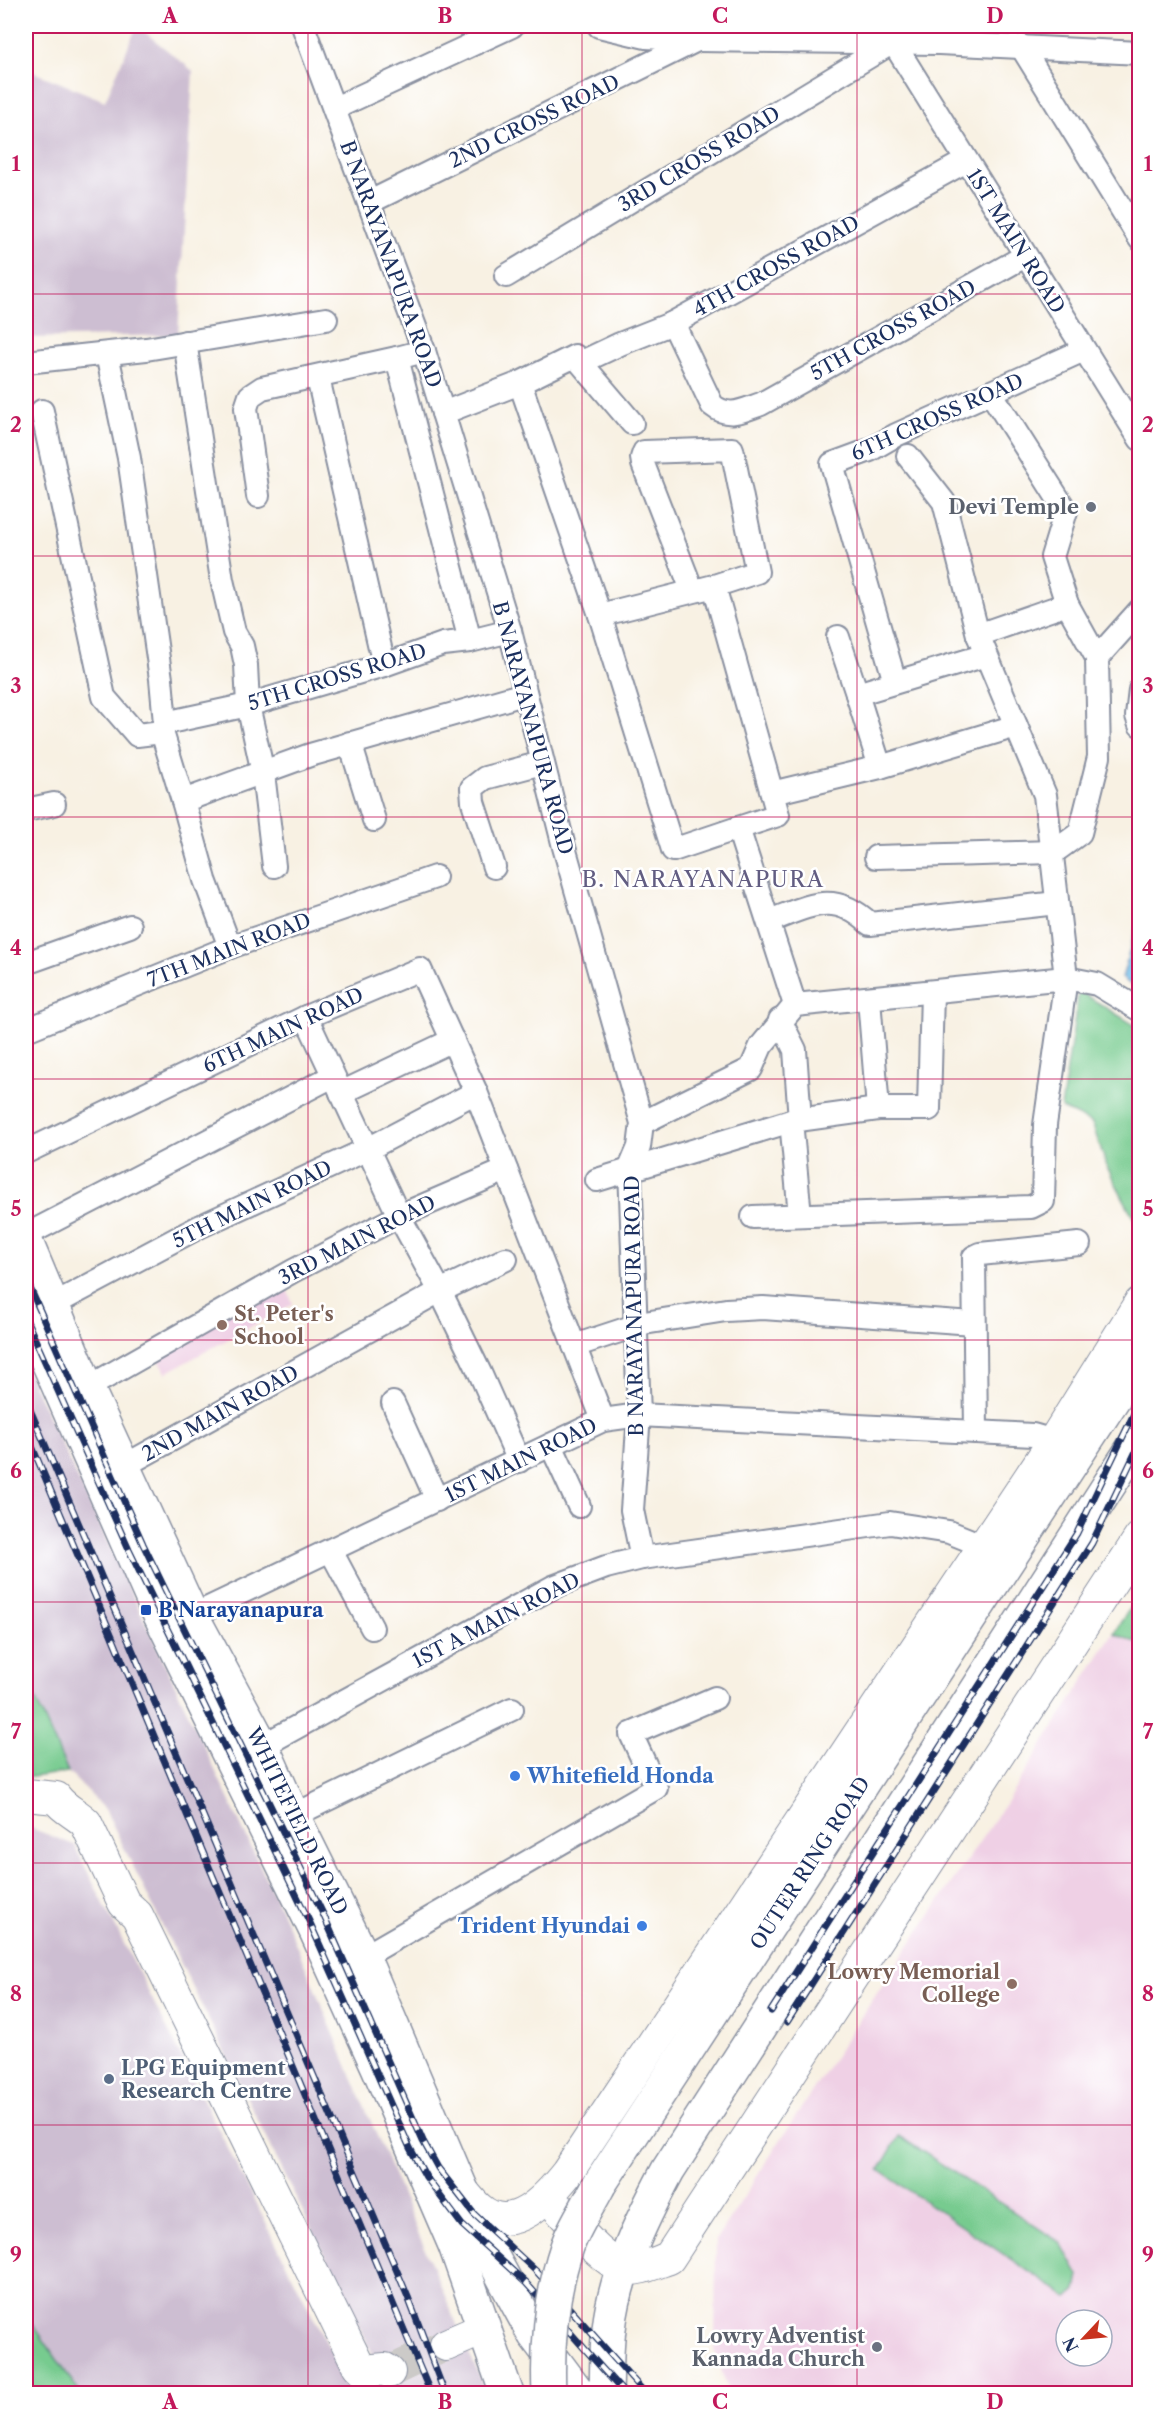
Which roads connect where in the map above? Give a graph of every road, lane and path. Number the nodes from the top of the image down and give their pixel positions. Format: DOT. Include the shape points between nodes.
graph roads {
  1 [pos="303,26"];
  2 [pos="512,26"];
  3 [pos="599,26"];
  4 [pos="698,40"];
  5 [pos="893,42"];
  6 [pos="1021,46"];
  7 [pos="1140,53"];
  8 [pos="335,108"];
  9 [pos="966,161"];
  10 [pos="370,202"];
  11 [pos="1140,239"];
  12 [pos="1025,256"];
  13 [pos="506,276"];
  14 [pos="326,319"];
  15 [pos="673,323"];
  16 [pos="185,342"];
  17 [pos="1084,350"];
  18 [pos="424,351"];
  19 [pos="107,354"];
  20 [pos="397,358"];
  21 [pos="26,362"];
  22 [pos="582,362"];
  23 [pos="318,378"];
  24 [pos="520,383"];
  25 [pos="991,393"];
  26 [pos="42,411"];
  27 [pos="443,413"];
  28 [pos="632,423"];
  29 [pos="1140,439"];
  30 [pos="908,456"];
  31 [pos="258,496"];
  32 [pos="703,588"];
  33 [pos="1067,604"];
  34 [pos="600,615"];
  35 [pos="1135,623"];
  36 [pos="510,631"];
  37 [pos="838,637"];
  38 [pos="470,641"];
  39 [pos="982,645"];
  40 [pos="1097,658"];
  41 [pos="384,665"];
  42 [pos="895,682"];
  43 [pos="1140,690"];
  44 [pos="524,694"];
  45 [pos="857,694"];
  46 [pos="248,705"];
  47 [pos="1140,725"];
  48 [pos="1016,726"];
  49 [pos="164,727"];
  50 [pos="350,743"];
  51 [pos="542,763"];
  52 [pos="880,767"];
  53 [pos="263,772"];
  54 [pos="772,793"];
  55 [pos="183,801"];
  56 [pos="54,804"];
  57 [pos="26,810"];
  58 [pos="374,820"];
  59 [pos="738,828"];
  60 [pos="1054,852"];
  61 [pos="876,857"];
  62 [pos="274,866"];
  63 [pos="494,867"];
  64 [pos="435,877"];
  65 [pos="1058,903"];
  66 [pos="769,921"];
  67 [pos="130,926"];
  68 [pos="230,947"];
  69 [pos="26,963"];
  70 [pos="1066,978"];
  71 [pos="932,992"];
  72 [pos="869,999"];
  73 [pos="1140,1010"];
  74 [pos="787,1013"];
  75 [pos="306,1017"];
  76 [pos="26,1030"];
  77 [pos="453,1040"];
  78 [pos="337,1084"];
  79 [pos="476,1092"];
  80 [pos="878,1109"];
  81 [pos="796,1120"];
  82 [pos="642,1122"];
  83 [pos="368,1149"];
  84 [pos="26,1152"];
  85 [pos="630,1168"];
  86 [pos="506,1170"];
  87 [pos="597,1180"];
  88 [pos="800,1215"];
  89 [pos="399,1216"];
  90 [pos="753,1217"];
  91 [pos="26,1235"];
  92 [pos="26,1242"];
  93 [pos="1079,1244"];
  94 [pos="506,1259"];
  95 [pos="440,1291"];
  96 [pos="1140,1303"];
  97 [pos="35,1312"];
  98 [pos="973,1323"];
  99 [pos="634,1328"];
  100 [pos="574,1346"];
  101 [pos="1140,1358"];
  102 [pos="87,1389"];
  103 [pos="393,1402"];
  104 [pos="639,1415"];
  105 [pos="603,1420"];
  106 [pos="976,1432"];
  107 [pos="1140,1437"];
  108 [pos="1054,1441"];
  109 [pos="551,1445"];
  110 [pos="519,1461"];
  111 [pos="124,1466"];
  112 [pos="436,1500"];
  113 [pos="579,1506"];
  114 [pos="1140,1539"];
  115 [pos="984,1546"];
  116 [pos="331,1551"];
  117 [pos="642,1558"];
  118 [pos="192,1616"];
  119 [pos="372,1628"];
  120 [pos="715,1698"];
  121 [pos="512,1709"];
  122 [pos="262,1746"];
  123 [pos="26,1795"];
  124 [pos="64,1809"];
  125 [pos="26,1811"];
  126 [pos="293,1816"];
  127 [pos="124,1903"];
  128 [pos="363,1958"];
  129 [pos="460,2187"];
  130 [pos="548,2197"];
  131 [pos="625,2268"];
  132 [pos="483,2329"];
  133 [pos="446,2345"];
  134 [pos="507,2394"];
  135 [pos="549,2394"];
  136 [pos="579,2394"];
  137 [pos="606,2394"];
  1 -- 8 [label="street, B NARAYANAPURA ROAD"];
  2 -- 8 [label="street"];
  3 -- 4 [label="street" via="646,37"];
  4 -- 5 [label="street"];
  4 -- 10 [label="street, 2ND CROSS ROAD"];
  5 -- 6 [label="street"];
  5 -- 9 [label="street, 1ST MAIN ROAD"];
  5 -- 13 [label="street, 3RD CROSS ROAD"];
  6 -- 7 [label="street"];
  6 -- 11 [label="street"];
  8 -- 10 [label="street, B NARAYANAPURA ROAD"];
  9 -- 12 [label="street, 1ST MAIN ROAD"];
  9 -- 15 [label="street, 4TH CROSS ROAD"];
  10 -- 18 [label="street, B NARAYANAPURA ROAD"];
  12 -- 15 [label="street, 5TH CROSS ROAD" via="761,404 732,414 720,412 712,405"];
  12 -- 17 [label="street, 1ST MAIN ROAD"];
  14 -- 16 [label="street"];
  15 -- 22 [label="street, 4TH CROSS ROAD"];
  16 -- 19 [label="street"];
  16 -- 46 [label="street" via="222,580 246,664"];
  17 -- 25 [label="street, 6TH CROSS ROAD"];
  17 -- 29 [label="street, 1ST MAIN ROAD"];
  18 -- 20 [label="street"];
  18 -- 27 [label="street, B NARAYANAPURA ROAD"];
  19 -- 21 [label="street"];
  19 -- 49 [label="street" via="129,458"];
  20 -- 23 [label="street"];
  20 -- 38 [label="street"];
  22 -- 24 [label="street, 4TH CROSS ROAD" via="575,356"];
  22 -- 28 [label="street"];
  23 -- 31 [label="street" via="262,388 250,396 246,408"];
  23 -- 41 [label="street"];
  24 -- 27 [label="street"];
  24 -- 34 [label="street"];
  25 -- 33 [label="street" via="1066,511 1052,557"];
  25 -- 42 [label="street, 6TH CROSS ROAD" via="832,464"];
  26 -- 49 [label="street, 5TH CROSS ROAD" via="104,697 137,735"];
  27 -- 36 [label="street, B NARAYANAPURA ROAD"];
  30 -- 39 [label="street" via="944,501"];
  32 -- 32 [label="street" via="758,572 732,449 644,452 643,464"];
  32 -- 34 [label="street"];
  32 -- 54 [label="street"];
  33 -- 39 [label="street"];
  33 -- 40 [label="street"];
  34 -- 59 [label="street" via="673,850"];
  35 -- 40 [label="street"];
  36 -- 38 [label="street, 5TH CROSS ROAD"];
  36 -- 44 [label="street, B NARAYANAPURA ROAD"];
  37 -- 45 [label="street"];
  38 -- 41 [label="street, 5TH CROSS ROAD" via="443,644"];
  39 -- 42 [label="street"];
  39 -- 48 [label="street"];
  40 -- 60 [label="street" via="1100,757 1080,833"];
  41 -- 46 [label="street, 5TH CROSS ROAD"];
  42 -- 45 [label="street"];
  43 -- 47 [label="street"];
  44 -- 50 [label="street"];
  44 -- 51 [label="street, B NARAYANAPURA ROAD"];
  45 -- 52 [label="street"];
  46 -- 49 [label="street, 5TH CROSS ROAD"];
  46 -- 53 [label="street"];
  48 -- 52 [label="street"];
  48 -- 60 [label="street" via="1045,795"];
  49 -- 55 [label="street"];
  50 -- 53 [label="street"];
  50 -- 58 [label="street"];
  51 -- 63 [label="street" via="485,778 472,788"];
  51 -- 82 [label="street, B NARAYANAPURA ROAD"];
  52 -- 54 [label="street"];
  53 -- 55 [label="street"];
  53 -- 62 [label="street"];
  54 -- 59 [label="street" via="778,815"];
  55 -- 68 [label="street" via="205,880"];
  56 -- 57 [label="street"];
  59 -- 66 [label="street"];
  60 -- 61 [label="street"];
  60 -- 65 [label="street"];
  64 -- 68 [label="street, 7TH MAIN ROAD"];
  65 -- 66 [label="street" via="870,924 839,903 825,902"];
  65 -- 70 [label="street"];
  66 -- 74 [label="street"];
  67 -- 69 [label="street"];
  68 -- 76 [label="street, 7TH MAIN ROAD"];
  70 -- 71 [label="street"];
  70 -- 73 [label="street" via="1097,984"];
  70 -- 88 [label="street" via="1045,1125 1043,1202 1031,1207"];
  71 -- 72 [label="street"];
  71 -- 80 [label="street" via="929,1109"];
  72 -- 74 [label="street"];
  72 -- 80 [label="street"];
  74 -- 81 [label="street" via="795,1050"];
  74 -- 82 [label="street" via="761,1046 751,1069"];
  75 -- 77 [label="street, 6TH MAIN ROAD" via="420,969"];
  75 -- 78 [label="street"];
  75 -- 84 [label="street, 6TH MAIN ROAD"];
  77 -- 78 [label="street"];
  77 -- 79 [label="street, 6TH MAIN ROAD"];
  78 -- 83 [label="street"];
  78 -- 91 [label="street"];
  79 -- 83 [label="street, 5TH MAIN ROAD"];
  79 -- 86 [label="street, 6TH MAIN ROAD"];
  80 -- 81 [label="street"];
  81 -- 85 [label="street"];
  81 -- 88 [label="street"];
  82 -- 85 [label="street, B NARAYANAPURA ROAD" via="639,1147"];
  83 -- 89 [label="street"];
  83 -- 97 [label="street, 5TH MAIN ROAD" via="199,1227"];
  85 -- 87 [label="street"];
  85 -- 99 [label="street, B NARAYANAPURA ROAD"];
  86 -- 89 [label="street, 3RD MAIN ROAD"];
  86 -- 100 [label="street, 6TH MAIN ROAD"];
  88 -- 90 [label="street"];
  89 -- 95 [label="street"];
  89 -- 102 [label="street, 3RD MAIN ROAD" via="293,1271"];
  92 -- 97 [label="main road, WHITEFIELD ROAD"];
  93 -- 98 [label="street" via="974,1257"];
  94 -- 95 [label="street, 2ND MAIN ROAD"];
  95 -- 110 [label="street"];
  95 -- 111 [label="street, 2ND MAIN ROAD"];
  96 -- 108 [label="street"];
  97 -- 102 [label="main road, WHITEFIELD ROAD"];
  97 -- 132 [label="main road, WHITEFIELD ROAD" via="154,1603 316,1931 373,2057 455,2245"];
  98 -- 99 [label="street" via="763,1308 726,1310"];
  98 -- 106 [label="street"];
  99 -- 100 [label="street"];
  99 -- 104 [label="street, B NARAYANAPURA ROAD"];
  100 -- 105 [label="street, 6TH MAIN ROAD"];
  101 -- 135 [label="main road, OUTER RING ROAD, bridge" via="599,2185 567,2246 552,2314 547,2356"];
  102 -- 111 [label="main road, WHITEFIELD ROAD"];
  103 -- 112 [label="street"];
  104 -- 105 [label="street, 1ST MAIN ROAD"];
  104 -- 106 [label="street, 1ST MAIN ROAD"];
  104 -- 117 [label="street, B NARAYANAPURA ROAD" via="632,1510"];
  105 -- 109 [label="street, 1ST MAIN ROAD"];
  106 -- 108 [label="street, 1ST MAIN ROAD" via="1033,1435"];
  107 -- 131 [label="main road" via="668,2170 639,2226"];
  108 -- 115 [label="street"];
  109 -- 110 [label="street, 1ST MAIN ROAD"];
  109 -- 113 [label="street"];
  110 -- 112 [label="street, 1ST MAIN ROAD"];
  111 -- 118 [label="main road, WHITEFIELD ROAD"];
  112 -- 116 [label="street, 1ST MAIN ROAD"];
  114 -- 131 [label="street" via="669,2258"];
  115 -- 117 [label="street, 1ST A MAIN ROAD" via="949,1532 890,1522"];
  115 -- 130 [label="street" via="583,2151"];
  116 -- 118 [label="street, 1ST MAIN ROAD"];
  116 -- 119 [label="street"];
  117 -- 122 [label="street, 1ST A MAIN ROAD" via="559,1584"];
  118 -- 122 [label="main road, WHITEFIELD ROAD"];
  120 -- 128 [label="street" via="631,1734 656,1788"];
  121 -- 126 [label="street"];
  122 -- 126 [label="main road, WHITEFIELD ROAD"];
  123 -- 124 [label="street" via="56,1798"];
  124 -- 125 [label="street" via="52,1816"];
  124 -- 127 [label="street" via="86,1823"];
  126 -- 128 [label="main road, WHITEFIELD ROAD"];
  127 -- 127 [label="street" via="137,1915 358,2365 364,2372 385,2369 389,2372 387,2376 362,2381 355,2374 124,1920"];
  128 -- 129 [label="main road, WHITEFIELD ROAD"];
  129 -- 130 [label="street" via="480,2210 494,2218 524,2214"];
  129 -- 136 [label="main road, WHITEFIELD ROAD" via="521,2311"];
  130 -- 131 [label="street" via="595,2248"];
  131 -- 137 [label="main road" via="609,2328"];
  132 -- 133 [label="street"];
  132 -- 134 [label="main road, WHITEFIELD ROAD"];
}
